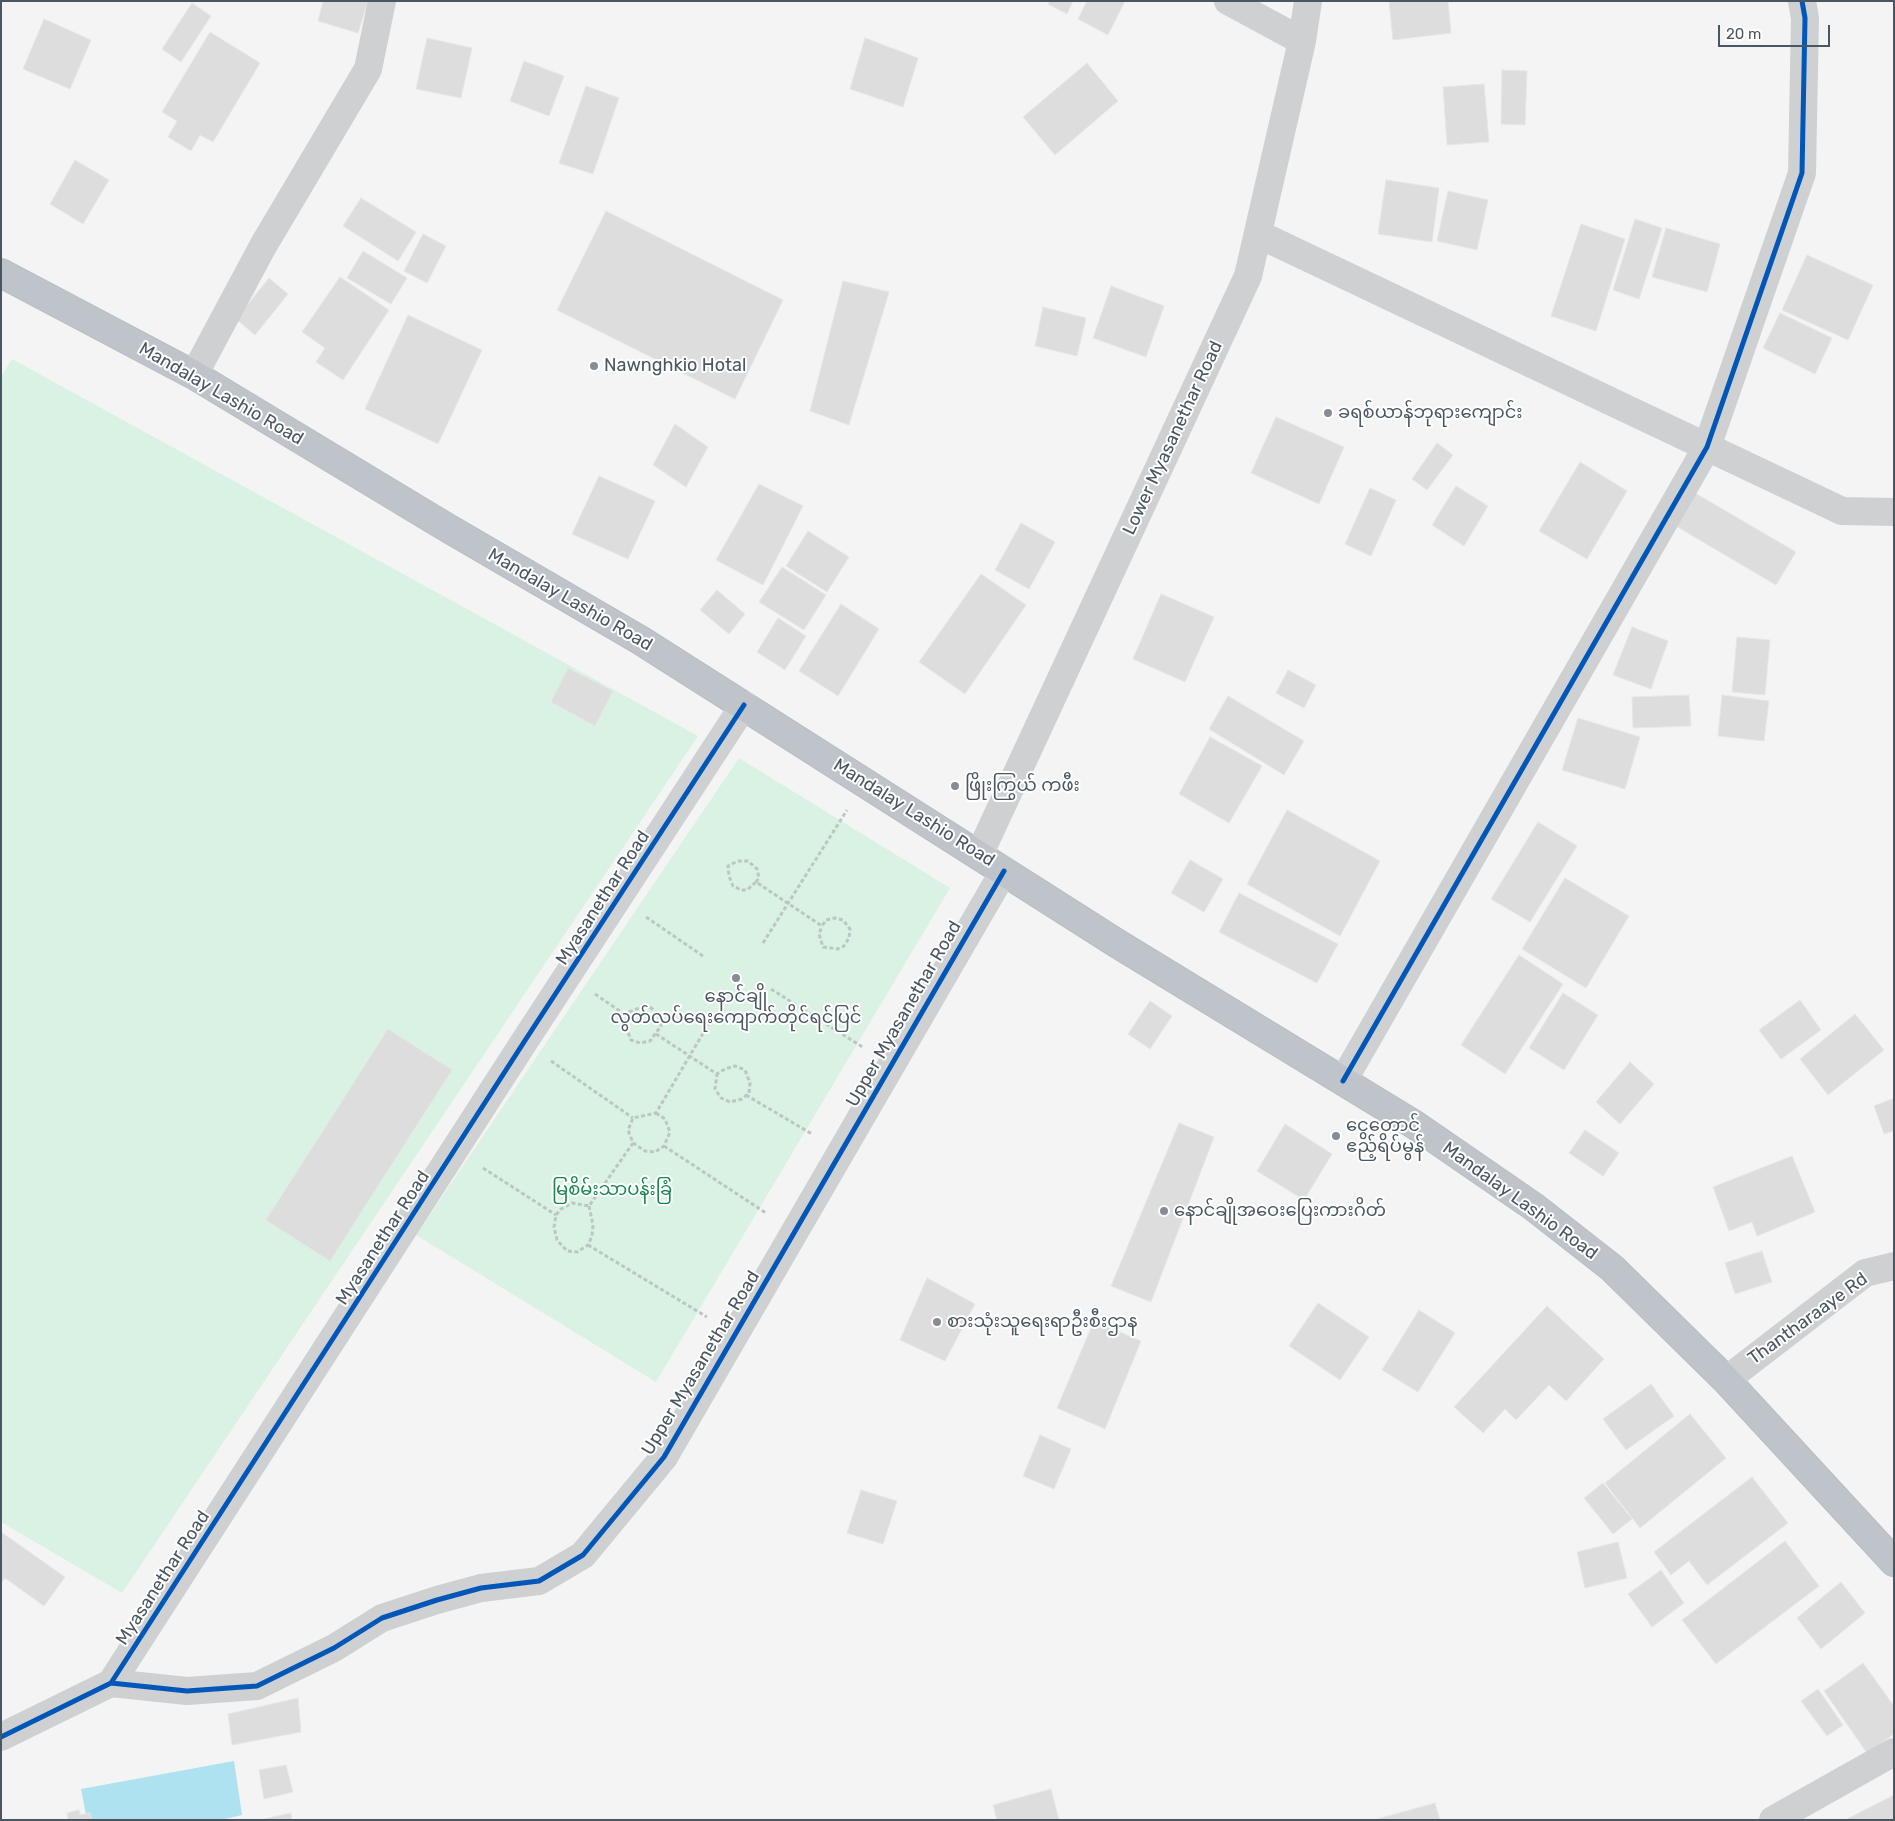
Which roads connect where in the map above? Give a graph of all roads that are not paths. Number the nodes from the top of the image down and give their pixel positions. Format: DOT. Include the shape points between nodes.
graph roads {
  1 [pos="382,1"];
  2 [pos="1228,1"];
  3 [pos="1308,1"];
  4 [pos="1802,1"];
  5 [pos="1302,41"];
  6 [pos="1258,234"];
  7 [pos="1,272"];
  8 [pos="194,375"];
  9 [pos="1707,447"];
  10 [pos="1894,512"];
  11 [pos="744,705"];
  12 [pos="979,855"];
  13 [pos="1004,870"];
  14 [pos="1343,1081"];
  15 [pos="1894,1266"];
  16 [pos="1726,1380"];
  17 [pos="1894,1562"];
  18 [pos="111,1683"];
  19 [pos="1,1737"];
  20 [pos="1894,1752"];
  21 [pos="1773,1820"];
  1 -- 8 [label="street" via="368,68 263,246"];
  2 -- 5 [label="street"];
  3 -- 5 [label="street, Lower Myasanethar Road"];
  4 -- 9 [label="street" via="1805,18 1802,173"];
  5 -- 6 [label="street, Lower Myasanethar Road"];
  6 -- 9 [label="street"];
  6 -- 12 [label="street, Lower Myasanethar Road" via="1248,276"];
  7 -- 8 [label="highway, Mandalay Lashio Road"];
  8 -- 11 [label="highway, Mandalay Lashio Road"];
  9 -- 10 [label="street" via="1842,511"];
  9 -- 14 [label="street"];
  11 -- 12 [label="highway, Mandalay Lashio Road"];
  11 -- 18 [label="street, Myasanethar Road"];
  12 -- 13 [label="highway, Mandalay Lashio Road"];
  13 -- 14 [label="highway, Mandalay Lashio Road" via="1118,944"];
  13 -- 18 [label="street, Upper Myasanethar Road" via="664,1458 583,1555 540,1581 481,1588 382,1618 334,1648 257,1686 187,1691"];
  14 -- 16 [label="highway, Mandalay Lashio Road" via="1415,1124 1534,1207 1612,1268"];
  15 -- 16 [label="street, Thantharaaye Rd" via="1865,1273"];
  16 -- 17 [label="highway, Mandalay Lashio Road"];
  18 -- 19 [label="street"];
  20 -- 21 [label="street"];
}
